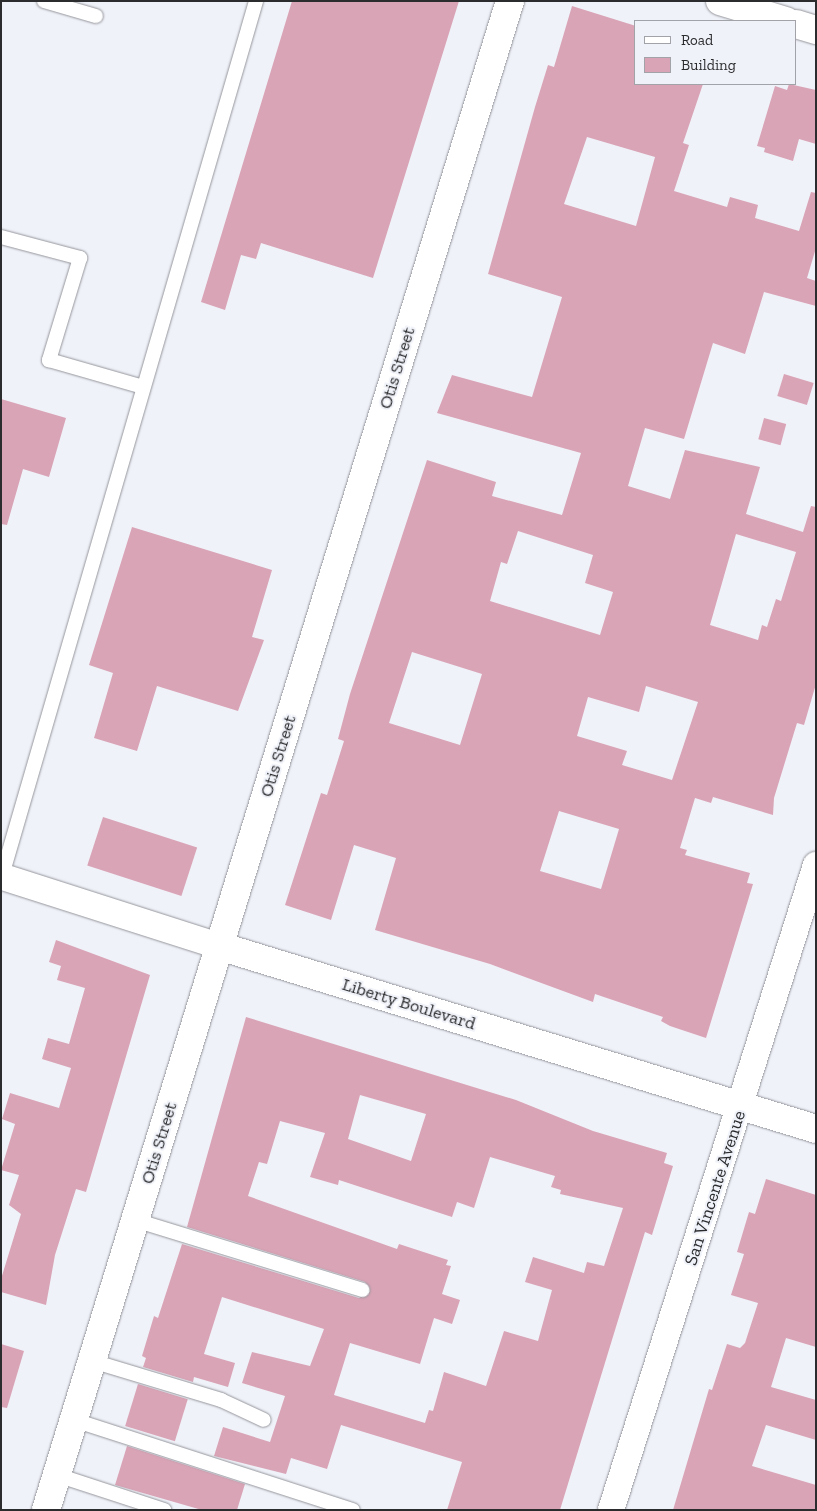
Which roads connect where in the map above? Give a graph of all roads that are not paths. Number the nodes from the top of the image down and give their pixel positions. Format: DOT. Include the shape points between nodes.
graph roads {
  1 [pos="44,1"];
  2 [pos="256,1"];
  3 [pos="510,1"];
  4 [pos="720,1"];
  5 [pos="96,16"];
  6 [pos="783,20"];
  7 [pos="797,24"];
  8 [pos="816,30"];
  9 [pos="1,237"];
  10 [pos="143,387"];
  11 [pos="816,865"];
  12 [pos="2,878"];
  13 [pos="219,946"];
  14 [pos="741,1106"];
  15 [pos="816,1129"];
  16 [pos="135,1220"];
  17 [pos="362,1290"];
  18 [pos="92,1360"];
  19 [pos="74,1420"];
  20 [pos="264,1420"];
  21 [pos="57,1475"];
  22 [pos="46,1510"];
  23 [pos="164,1510"];
  24 [pos="353,1510"];
  25 [pos="611,1510"];
  1 -- 5 [label="lane"];
  2 -- 10 [label="lane"];
  3 -- 13 [label="main road, Otis Street"];
  4 -- 6 [label="main road"];
  7 -- 8 [label="main road"];
  9 -- 10 [label="lane" via="80,258 49,360"];
  10 -- 12 [label="lane"];
  11 -- 14 [label="street, San Vincente Avenue"];
  12 -- 13 [label="street, Liberty Boulevard"];
  13 -- 14 [label="main road, Liberty Boulevard"];
  13 -- 16 [label="main road, Otis Street"];
  14 -- 15 [label="main road, Liberty Boulevard"];
  14 -- 25 [label="street, San Vincente Avenue"];
  16 -- 17 [label="lane"];
  16 -- 18 [label="main road, Otis Street"];
  18 -- 19 [label="main road, Otis Street"];
  18 -- 20 [label="lane" via="221,1400"];
  19 -- 21 [label="main road, Otis Street"];
  19 -- 24 [label="lane"];
  21 -- 22 [label="main road, Otis Street"];
  21 -- 23 [label="lane"];
}
